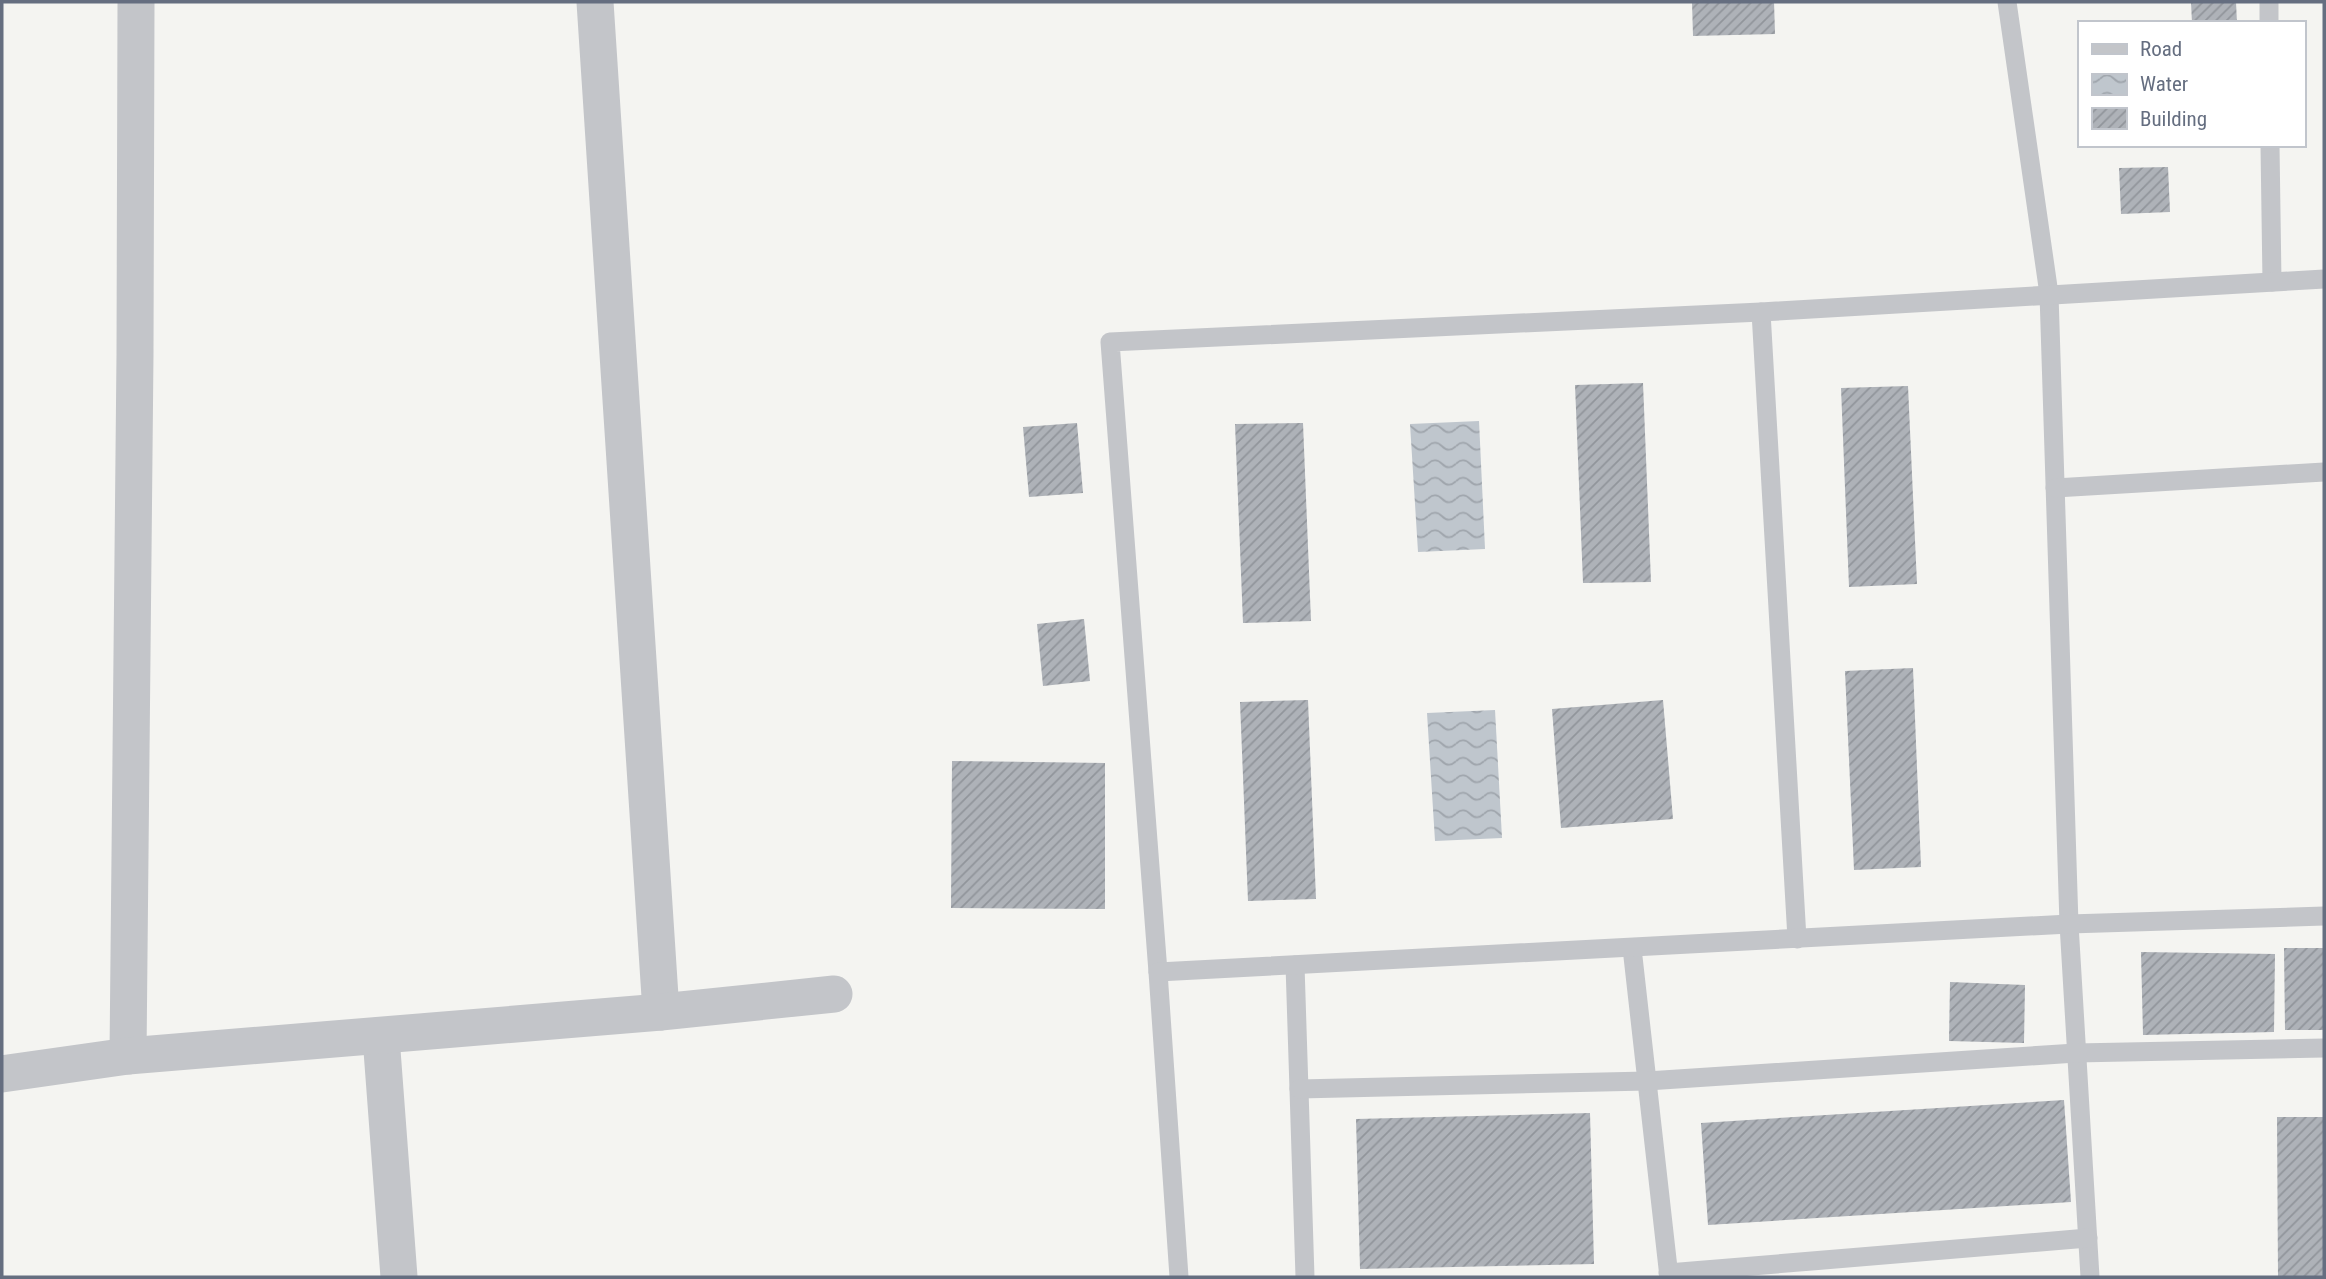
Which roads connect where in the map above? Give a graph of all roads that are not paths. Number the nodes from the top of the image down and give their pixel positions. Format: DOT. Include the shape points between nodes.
graph roads {
  1 [pos="135,2"];
  2 [pos="595,2"];
  3 [pos="2007,2"];
  4 [pos="2269,2"];
  5 [pos="2269,21"];
  6 [pos="2270,147"];
  7 [pos="2324,279"];
  8 [pos="2272,282"];
  9 [pos="2049,294"];
  10 [pos="1761,313"];
  11 [pos="2324,472"];
  12 [pos="2055,488"];
  13 [pos="2324,916"];
  14 [pos="2069,924"];
  15 [pos="1797,939"];
  16 [pos="1632,948"];
  17 [pos="1295,965"];
  18 [pos="1158,972"];
  19 [pos="834,994"];
  20 [pos="661,1012"];
  21 [pos="381,1037"];
  22 [pos="2324,1048"];
  23 [pos="2076,1053"];
  24 [pos="128,1056"];
  25 [pos="2,1074"];
  26 [pos="1647,1081"];
  27 [pos="1299,1089"];
  28 [pos="2088,1238"];
  29 [pos="1669,1275"];
  30 [pos="399,1277"];
  31 [pos="1179,1277"];
  32 [pos="1305,1277"];
  33 [pos="2090,1277"];
  1 -- 24 [label="street"];
  2 -- 20 [label="street"];
  3 -- 9 [label="lane"];
  4 -- 5 [label="lane"];
  6 -- 8 [label="lane"];
  7 -- 8 [label="lane"];
  8 -- 9 [label="lane"];
  9 -- 10 [label="lane"];
  9 -- 12 [label="lane"];
  10 -- 15 [label="lane"];
  10 -- 18 [label="lane" via="1110,342"];
  11 -- 12 [label="lane"];
  12 -- 14 [label="lane"];
  13 -- 14 [label="lane"];
  14 -- 15 [label="lane"];
  14 -- 23 [label="lane"];
  15 -- 16 [label="lane"];
  16 -- 17 [label="lane"];
  16 -- 26 [label="lane"];
  17 -- 18 [label="lane"];
  17 -- 27 [label="lane"];
  18 -- 31 [label="lane"];
  19 -- 20 [label="street"];
  20 -- 21 [label="street"];
  21 -- 24 [label="street"];
  21 -- 30 [label="street"];
  22 -- 23 [label="lane"];
  23 -- 26 [label="lane"];
  23 -- 28 [label="lane"];
  24 -- 25 [label="street"];
  26 -- 27 [label="lane"];
  26 -- 29 [label="lane"];
  27 -- 32 [label="lane"];
  28 -- 29 [label="lane"];
  28 -- 33 [label="lane"];
}
